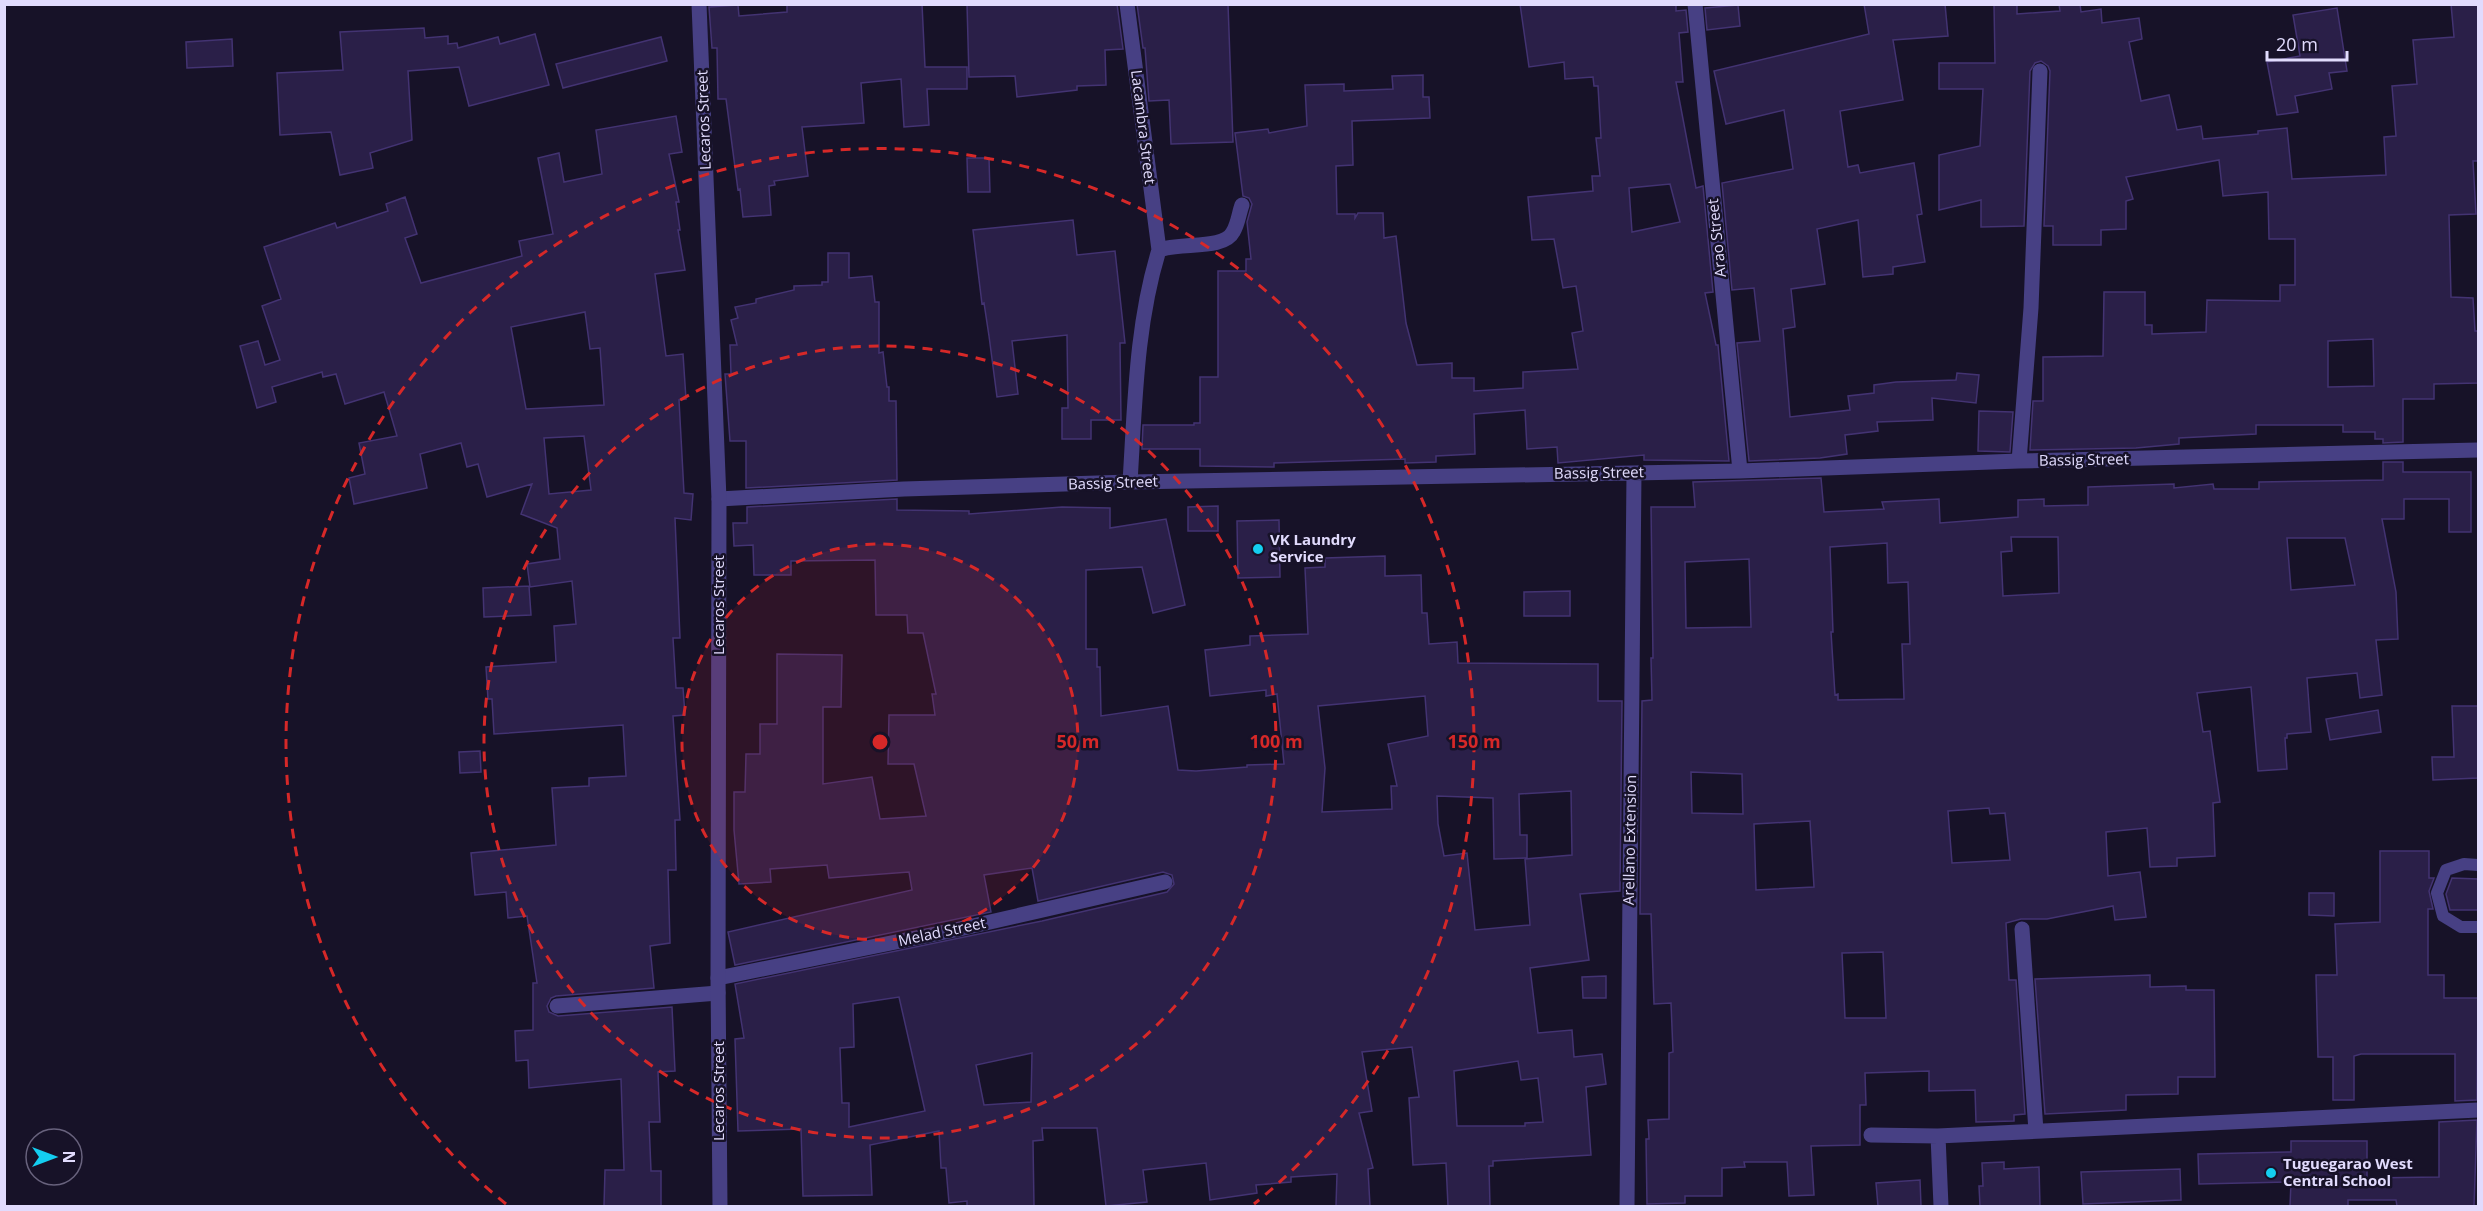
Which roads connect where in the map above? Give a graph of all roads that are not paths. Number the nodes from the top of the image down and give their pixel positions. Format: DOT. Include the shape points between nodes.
graph roads {
  1 [pos="699,4"];
  2 [pos="1127,4"];
  3 [pos="1695,4"];
  4 [pos="2040,71"];
  5 [pos="1242,205"];
  6 [pos="1159,250"];
  7 [pos="2478,450"];
  8 [pos="2019,461"];
  9 [pos="1740,471"];
  10 [pos="1634,472"];
  11 [pos="1130,482"];
  12 [pos="719,499"];
  13 [pos="2478,865"];
  14 [pos="1165,882"];
  15 [pos="2478,927"];
  16 [pos="2022,929"];
  17 [pos="718,985"];
  18 [pos="557,1006"];
  19 [pos="2478,1110"];
  20 [pos="2036,1131"];
  21 [pos="1871,1136"];
  22 [pos="1938,1136"];
  23 [pos="720,1206"];
  24 [pos="1626,1206"];
  25 [pos="1941,1206"];
  1 -- 12 [label="street, Lecaros Street"];
  2 -- 6 [label="street, Lacambra Street"];
  3 -- 9 [label="street, Arao Street"];
  4 -- 8 [label="street" via="2031,308"];
  5 -- 6 [label="street" via="1226,241"];
  6 -- 11 [label="street, Lacambra Street" via="1145,308"];
  7 -- 8 [label="street, Bassig Street"];
  8 -- 9 [label="street, Bassig Street"];
  9 -- 10 [label="street, Bassig Street"];
  10 -- 11 [label="street, Bassig Street"];
  10 -- 24 [label="street, Arellano Extension"];
  11 -- 12 [label="street, Bassig Street"];
  12 -- 17 [label="street, Lecaros Street"];
  13 -- 15 [label="lane" via="2464,864 2446,870 2437,893 2443,916 2461,927"];
  14 -- 17 [label="street, Melad Street"];
  16 -- 20 [label="street"];
  17 -- 18 [label="street, Melad Street"];
  17 -- 23 [label="street, Lecaros Street"];
  19 -- 20 [label="street"];
  20 -- 22 [label="street"];
  21 -- 22 [label="street"];
  22 -- 25 [label="street"];
}
